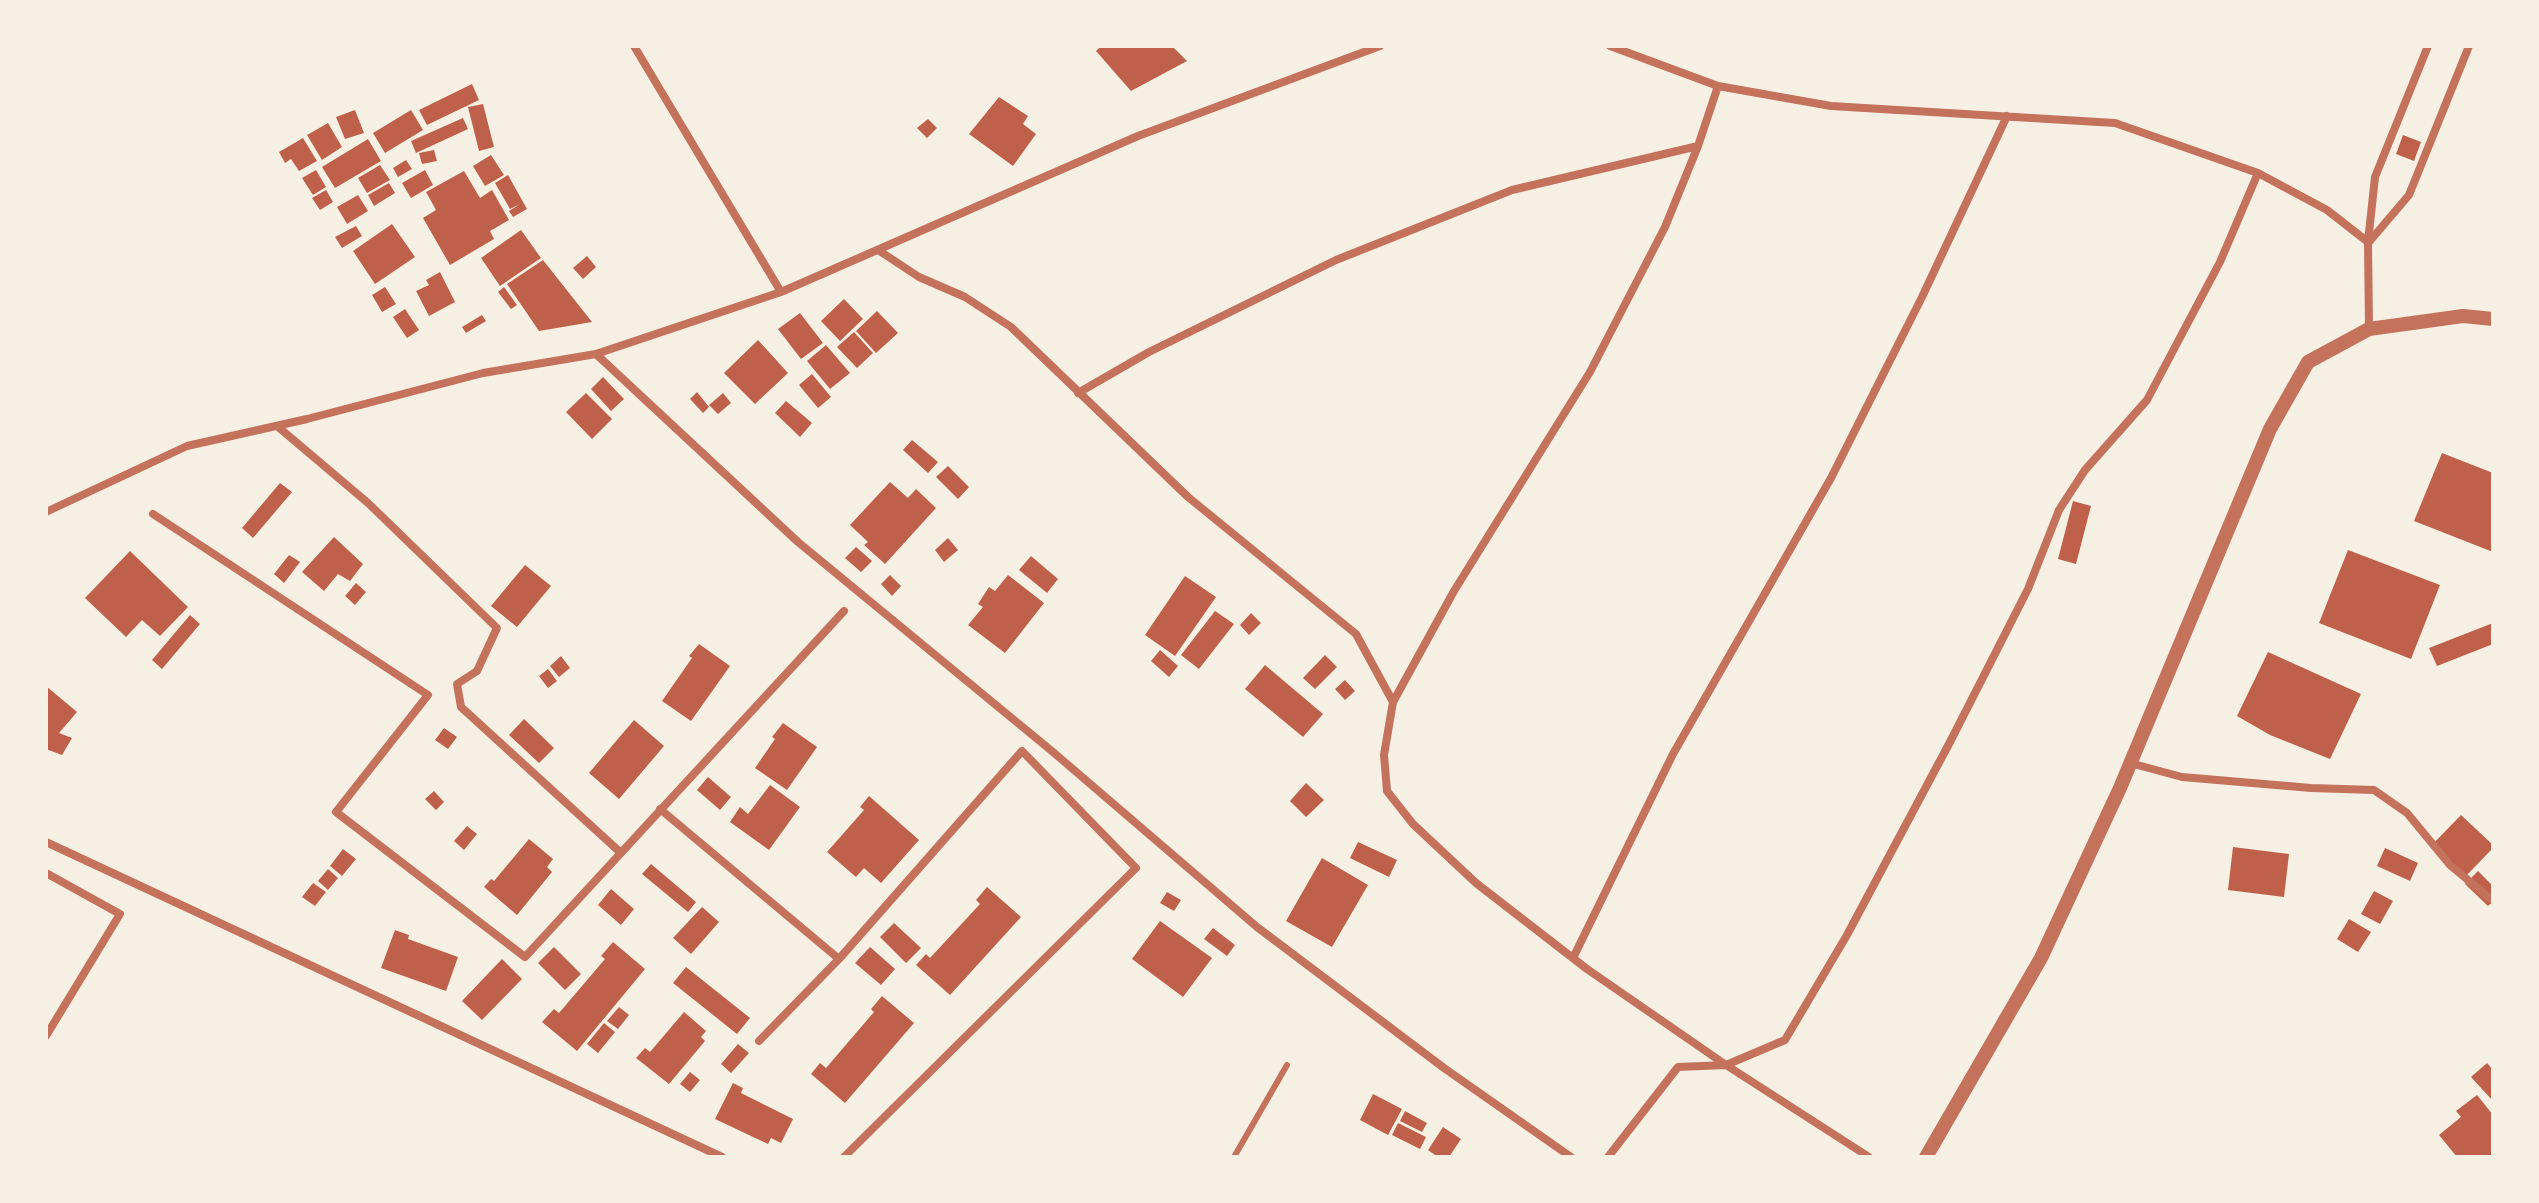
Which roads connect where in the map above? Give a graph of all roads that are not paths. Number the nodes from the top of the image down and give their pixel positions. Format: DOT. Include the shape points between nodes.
graph roads {
  1 [pos="634,46"];
  2 [pos="1380,46"];
  3 [pos="1610,46"];
  4 [pos="2428,46"];
  5 [pos="2469,46"];
  6 [pos="1718,86"];
  7 [pos="2007,116"];
  8 [pos="1698,146"];
  9 [pos="2258,173"];
  10 [pos="2368,242"];
  11 [pos="878,250"];
  12 [pos="781,292"];
  13 [pos="2493,319"];
  14 [pos="2369,329"];
  15 [pos="596,354"];
  16 [pos="1078,393"];
  17 [pos="277,426"];
  18 [pos="46,512"];
  19 [pos="153,514"];
  20 [pos="844,611"];
  21 [pos="1393,702"];
  22 [pos="2130,763"];
  23 [pos="660,809"];
  24 [pos="46,842"];
  25 [pos="621,853"];
  26 [pos="46,873"];
  27 [pos="2493,901"];
  28 [pos="1573,958"];
  29 [pos="839,959"];
  30 [pos="46,1036"];
  31 [pos="759,1041"];
  32 [pos="1287,1065"];
  33 [pos="1726,1065"];
  34 [pos="722,1157"];
  35 [pos="844,1157"];
  36 [pos="1234,1157"];
  37 [pos="1571,1157"];
  38 [pos="1608,1157"];
  39 [pos="1869,1157"];
  40 [pos="1926,1157"];
  1 -- 12 [label="street"];
  2 -- 11 [label="street" via="1138,136"];
  3 -- 6 [label="street"];
  4 -- 10 [label="street" via="2375,177"];
  5 -- 10 [label="street" via="2409,195"];
  6 -- 7 [label="street" via="1831,106"];
  6 -- 8 [label="street"];
  7 -- 9 [label="street" via="2115,123"];
  7 -- 28 [label="street" via="1831,478 1673,754"];
  8 -- 16 [label="street" via="1512,190 1395,236 1149,352"];
  8 -- 21 [label="street" via="1665,227 1590,372 1454,591"];
  9 -- 10 [label="street" via="2327,210"];
  9 -- 33 [label="street" via="2220,262 2147,400 2085,470 2059,510 2028,589 1950,742 1785,1040"];
  10 -- 14 [label="street"];
  11 -- 12 [label="street"];
  11 -- 16 [label="street" via="1011,327"];
  12 -- 15 [label="street"];
  13 -- 14 [label="street" via="2463,316"];
  14 -- 22 [label="street" via="2308,362 2270,429"];
  15 -- 17 [label="street" via="483,373"];
  15 -- 37 [label="street" via="798,542 1257,927"];
  16 -- 21 [label="street" via="1188,497 1356,634"];
  17 -- 18 [label="street" via="187,446"];
  17 -- 25 [label="street" via="368,503 497,628 477,671 457,684 461,707"];
  19 -- 25 [label="street" via="428,695 336,812 525,957"];
  20 -- 23 [label="street"];
  21 -- 28 [label="street" via="1384,755 1387,791 1413,824 1476,883"];
  22 -- 27 [label="street" via="2182,777 2374,790 2407,813 2450,865"];
  22 -- 40 [label="street" via="2041,958"];
  23 -- 25 [label="street"];
  23 -- 29 [label="street"];
  24 -- 34 [label="street"];
  26 -- 30 [label="street" via="120,914"];
  28 -- 33 [label="street"];
  29 -- 31 [label="street"];
  29 -- 35 [label="street" via="1022,751 1136,868"];
  32 -- 36 [label="lane"];
  33 -- 38 [label="street" via="1678,1067"];
  33 -- 39 [label="street"];
}
